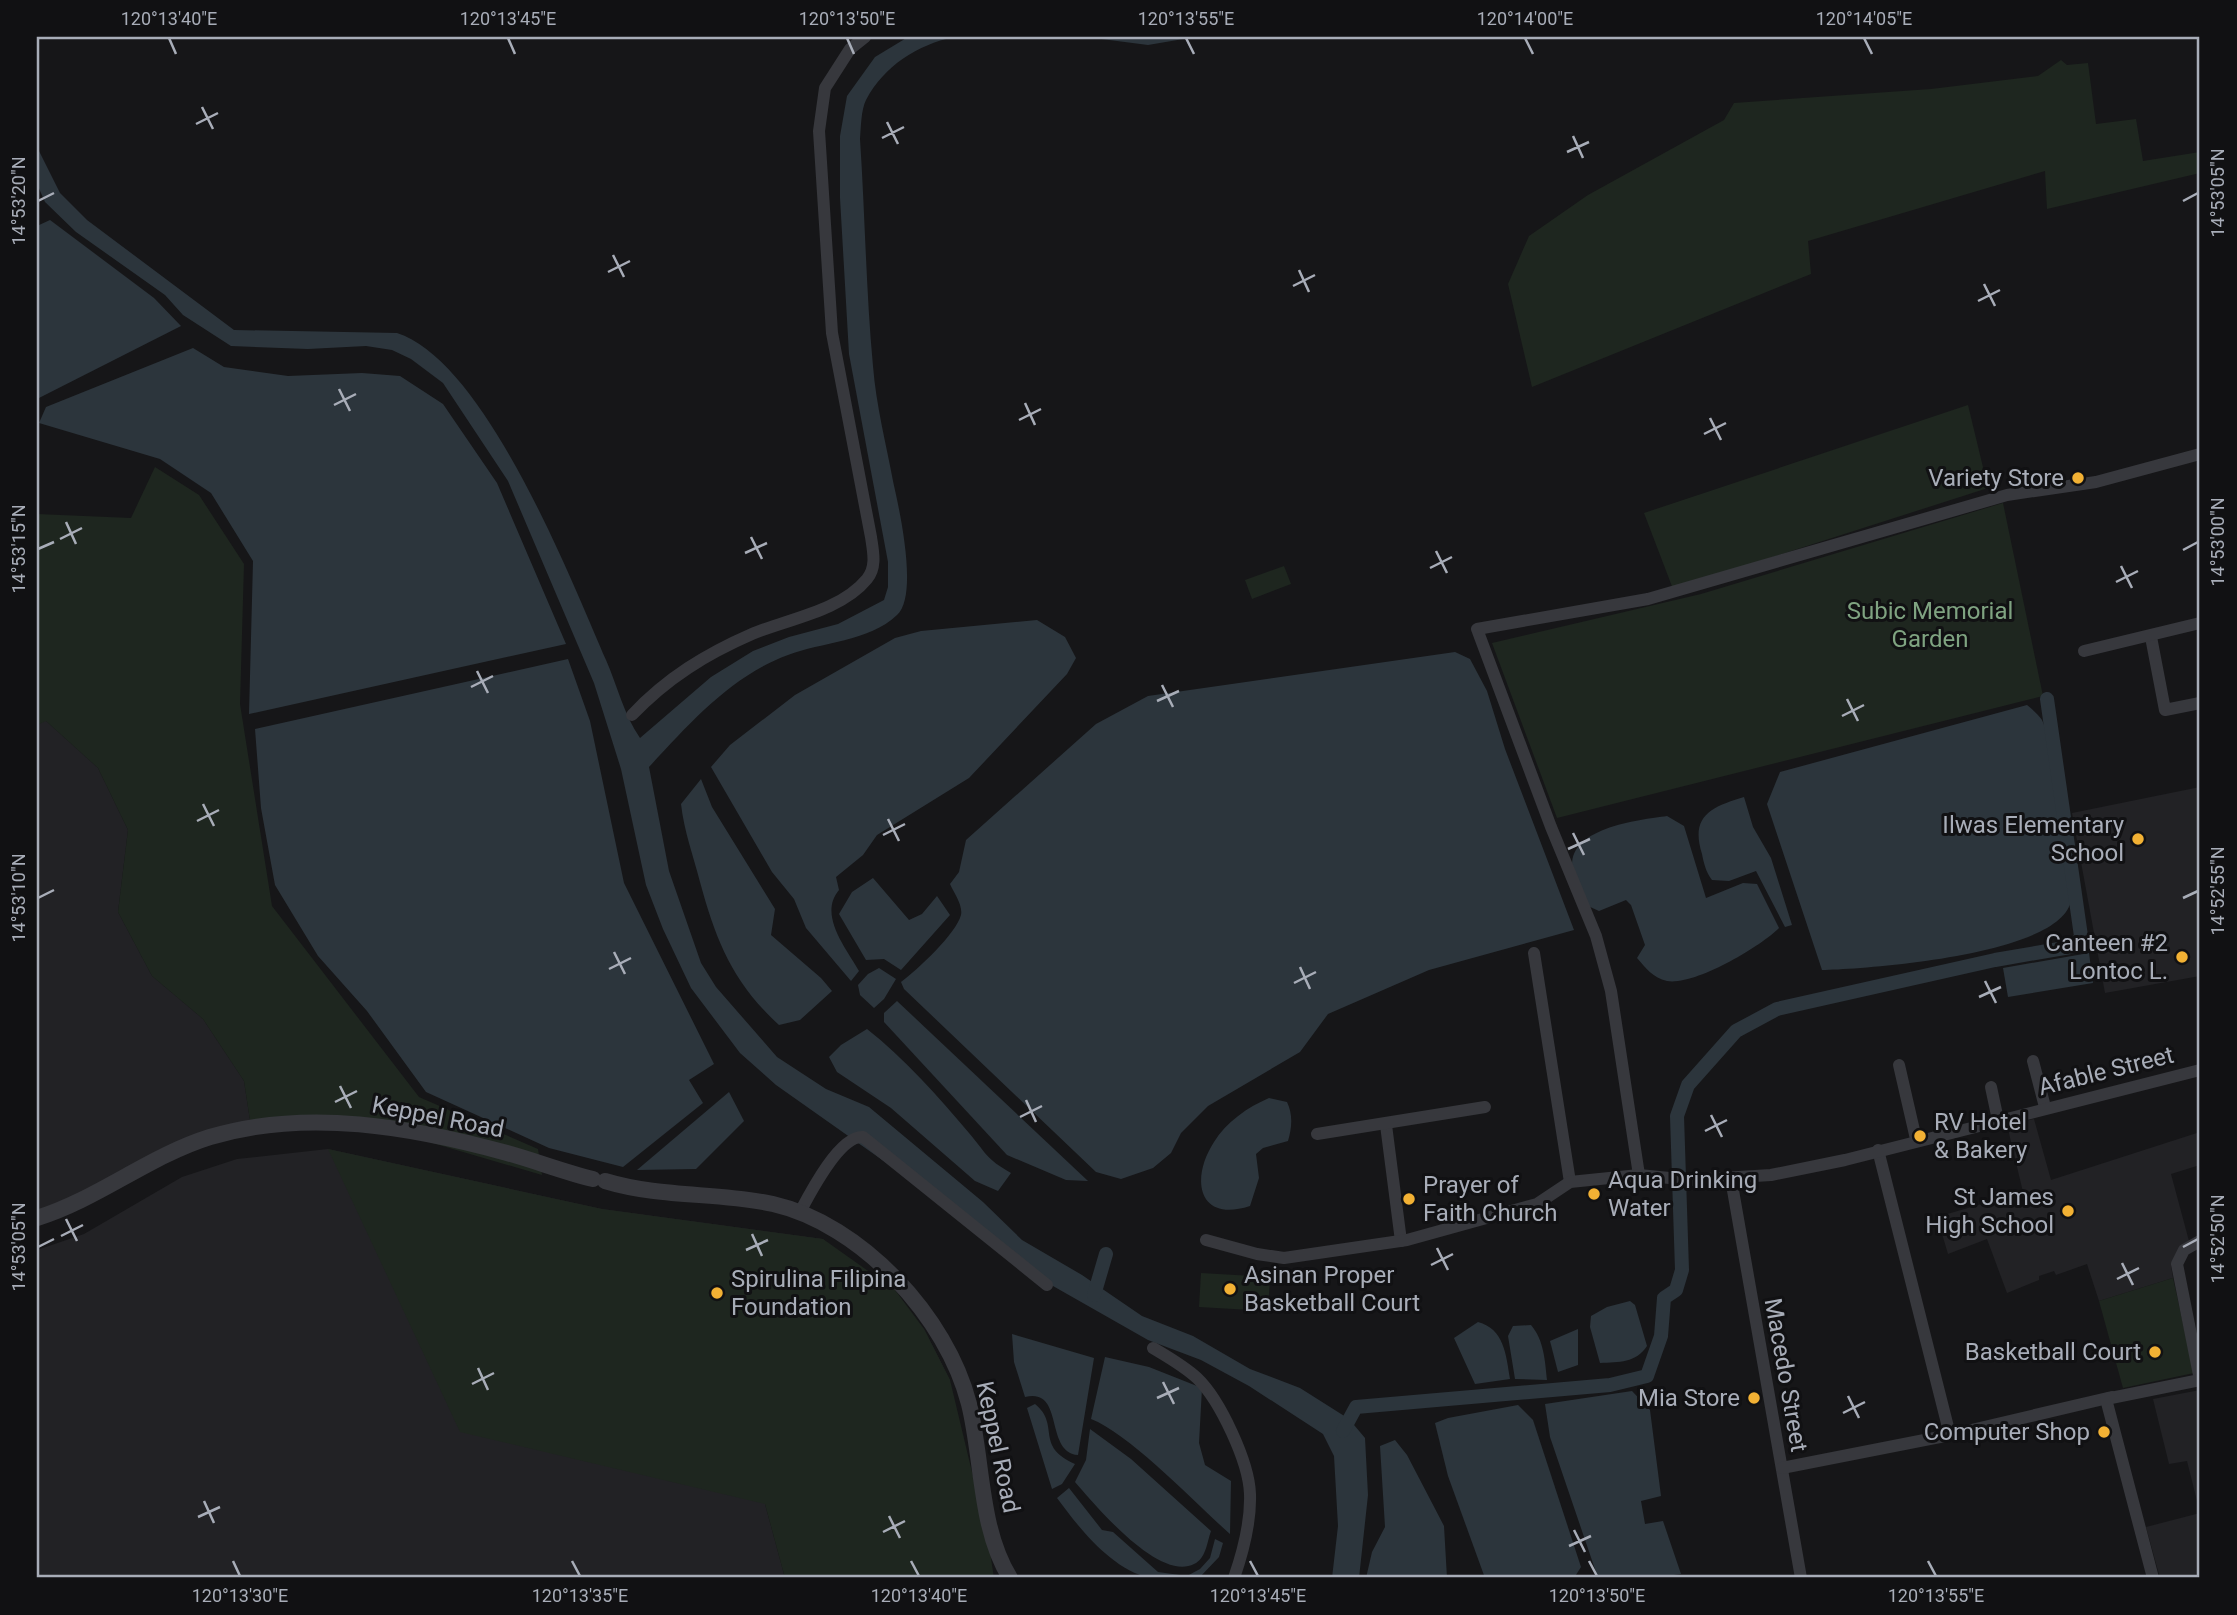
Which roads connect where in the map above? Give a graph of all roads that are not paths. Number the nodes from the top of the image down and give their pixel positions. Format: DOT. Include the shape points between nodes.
graph roads {
  1 [pos="865,37"];
  2 [pos="2200,454"];
  3 [pos="2200,623"];
  4 [pos="2151,637"];
  5 [pos="2084,651"];
  6 [pos="2200,703"];
  7 [pos="632,715"];
  8 [pos="1534,953"];
  9 [pos="2033,1061"];
  10 [pos="1899,1065"];
  11 [pos="2200,1070"];
  12 [pos="1991,1087"];
  13 [pos="1485,1107"];
  14 [pos="2045,1107"];
  15 [pos="1998,1120"];
  16 [pos="1386,1125"];
  17 [pos="1317,1134"];
  18 [pos="1916,1139"];
  19 [pos="1878,1150"];
  20 [pos="1639,1175"];
  21 [pos="1731,1179"];
  22 [pos="1570,1182"];
  23 [pos="800,1212"];
  24 [pos="37,1217"];
  25 [pos="1206,1240"];
  26 [pos="1401,1241"];
  27 [pos="2200,1241"];
  28 [pos="1047,1285"];
  29 [pos="1153,1348"];
  30 [pos="2200,1380"];
  31 [pos="2109,1398"];
  32 [pos="1950,1435"];
  33 [pos="1782,1468"];
  34 [pos="1010,1578"];
  35 [pos="1234,1578"];
  36 [pos="1801,1578"];
  37 [pos="2153,1578"];
  1 -- 7 [label="street" via="845,56 825,88 819,131 832,332 873,569 866,581 846,596 725,646 683,670"];
  2 -- 20 [label="street" via="2095,482 1995,498 1640,601 1477,629 1600,949 1611,991"];
  3 -- 4 [label="street"];
  4 -- 5 [label="street"];
  4 -- 6 [label="street" via="2165,710"];
  8 -- 22 [label="street"];
  9 -- 14 [label="street"];
  10 -- 18 [label="street"];
  11 -- 14 [label="street, Afable Street"];
  12 -- 15 [label="street"];
  13 -- 16 [label="street"];
  14 -- 15 [label="street, Afable Street"];
  15 -- 18 [label="street, Afable Street"];
  16 -- 17 [label="street"];
  16 -- 26 [label="street"];
  18 -- 19 [label="street, Afable Street"];
  19 -- 21 [label="street, Afable Street" via="1798,1170"];
  19 -- 32 [label="street"];
  20 -- 21 [label="street, Afable Street"];
  20 -- 22 [label="street, Afable Street"];
  21 -- 33 [label="street, Macedo Street"];
  22 -- 26 [label="street, Afable Street" via="1537,1204"];
  23 -- 24 [label="street, Keppel Road" via="599,1180 426,1135 360,1125 278,1124 198,1142"];
  23 -- 28 [label="street" via="827,1167 849,1141 863,1137"];
  23 -- 34 [label="street, Keppel Road" via="841,1232 875,1259 947,1349 969,1404 993,1535"];
  25 -- 26 [label="street, Afable Street" via="1283,1258"];
  27 -- 30 [label="street" via="2184,1250 2177,1264"];
  29 -- 35 [label="street" via="1187,1370 1213,1396 1246,1470 1250,1505"];
  30 -- 31 [label="street"];
  31 -- 32 [label="street"];
  31 -- 37 [label="street"];
  32 -- 33 [label="street"];
  33 -- 36 [label="street, Macedo Street"];
}
